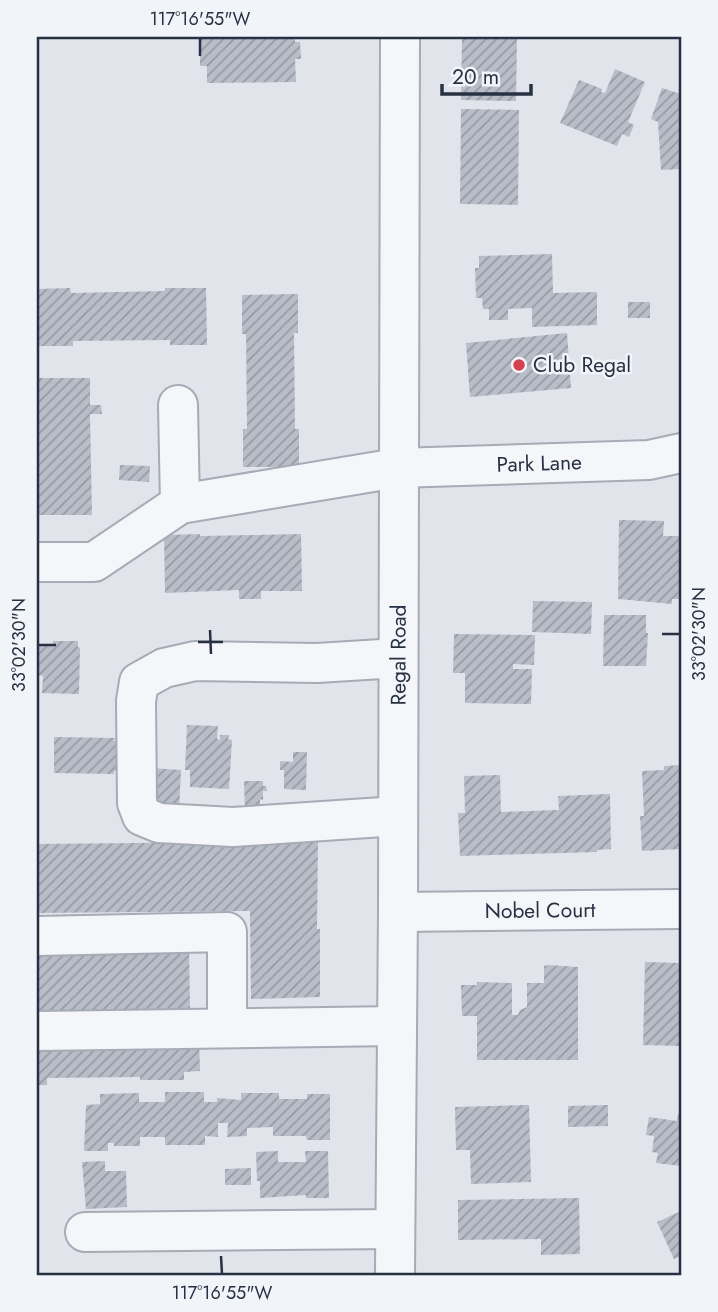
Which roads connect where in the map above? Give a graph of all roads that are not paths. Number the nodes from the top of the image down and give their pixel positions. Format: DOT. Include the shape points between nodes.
graph roads {
  1 [pos="400,37"];
  2 [pos="178,405"];
  3 [pos="681,453"];
  4 [pos="397,468"];
  5 [pos="180,504"];
  6 [pos="37,562"];
  7 [pos="398,657"];
  8 [pos="398,816"];
  9 [pos="681,909"];
  10 [pos="398,912"];
  11 [pos="37,936"];
  12 [pos="397,1026"];
  13 [pos="227,1028"];
  14 [pos="37,1031"];
  15 [pos="395,1229"];
  16 [pos="85,1232"];
  17 [pos="394,1275"];
  1 -- 4 [label="street, Regal Road"];
  2 -- 5 [label="street"];
  3 -- 4 [label="street, Park Lane" via="649,460"];
  4 -- 5 [label="street, Park Lane"];
  4 -- 7 [label="street, Regal Road"];
  5 -- 6 [label="street" via="94,562"];
  7 -- 8 [label="street, Regal Road"];
  7 -- 8 [label="street" via="317,663 195,661 164,668 139,682 136,701 137,803 142,816 159,823 233,827"];
  8 -- 10 [label="street, Regal Road"];
  9 -- 10 [label="street, Nobel Court"];
  10 -- 12 [label="street, Regal Road"];
  11 -- 13 [label="street" via="227,932"];
  12 -- 13 [label="street"];
  12 -- 15 [label="street, Regal Road"];
  13 -- 14 [label="street"];
  15 -- 16 [label="street"];
  15 -- 17 [label="street, Regal Road"];
}
